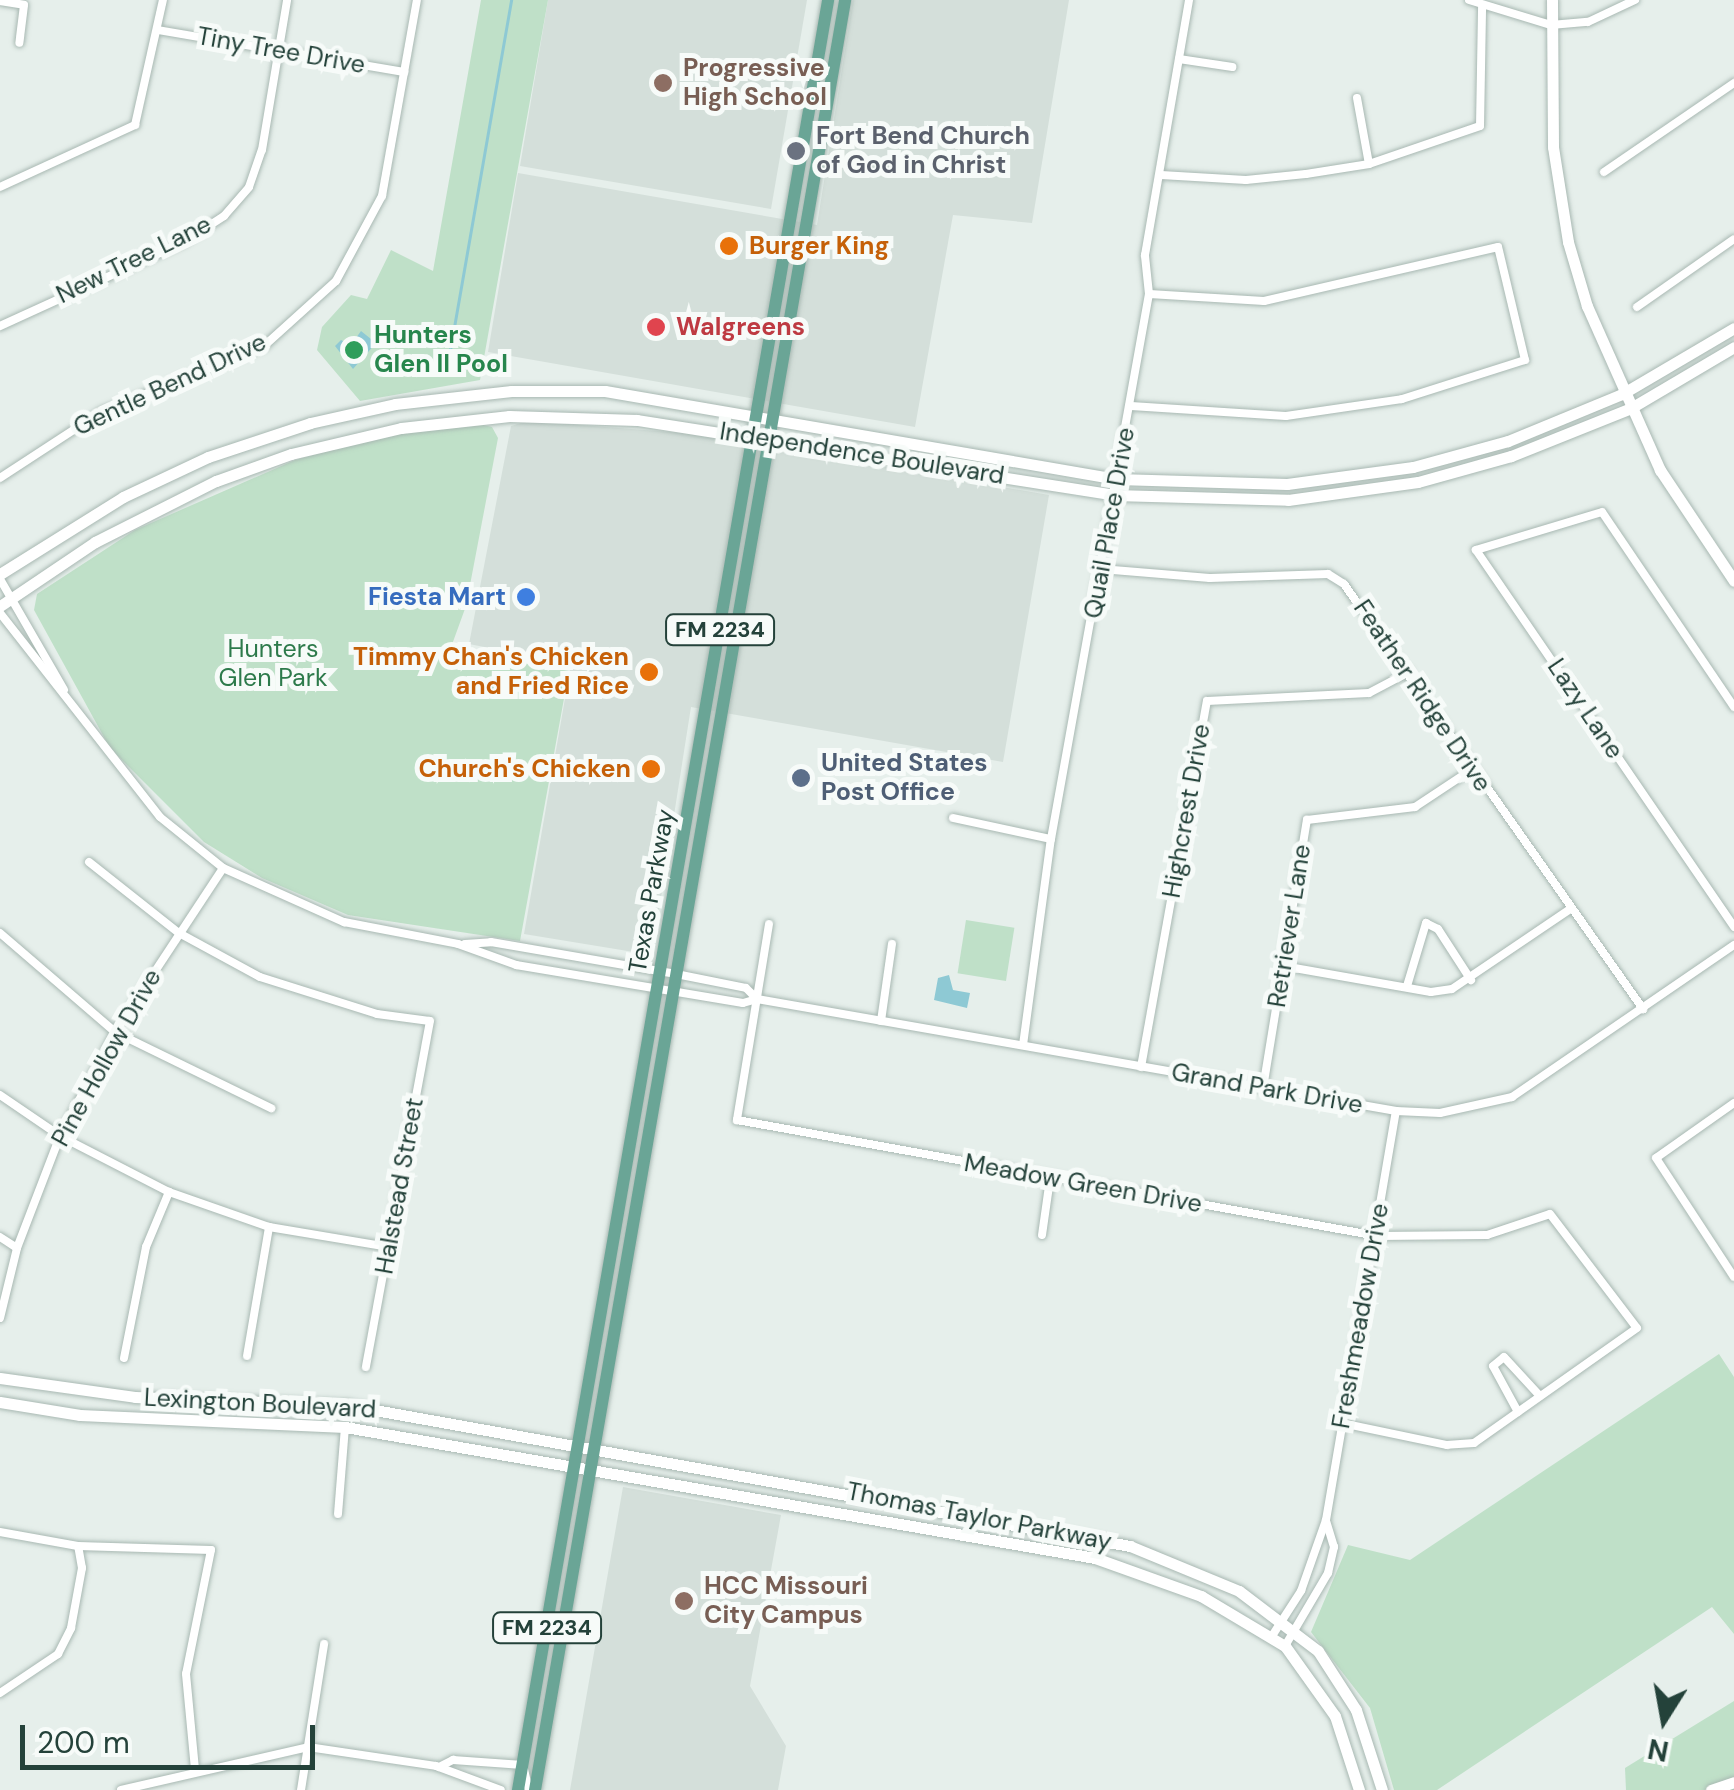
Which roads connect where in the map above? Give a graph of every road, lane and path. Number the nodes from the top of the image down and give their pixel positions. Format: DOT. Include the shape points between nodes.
graph roads {
  1 [pos="0,0"];
  2 [pos="163,0"];
  3 [pos="287,0"];
  4 [pos="416,0"];
  5 [pos="828,0"];
  6 [pos="845,0"];
  7 [pos="1189,0"];
  8 [pos="1469,0"];
  9 [pos="1552,0"];
  10 [pos="1635,0"];
  11 [pos="1482,6"];
  12 [pos="1550,25"];
  13 [pos="158,30"];
  14 [pos="18,43"];
  15 [pos="278,50"];
  16 [pos="1179,59"];
  17 [pos="1232,67"];
  18 [pos="404,72"];
  19 [pos="1734,84"];
  20 [pos="1356,98"];
  21 [pos="807,134"];
  22 [pos="1369,164"];
  23 [pos="817,168"];
  24 [pos="1604,172"];
  25 [pos="1161,174"];
  26 [pos="0,187"];
  27 [pos="1734,239"];
  28 [pos="1149,294"];
  29 [pos="1637,308"];
  30 [pos="0,326"];
  31 [pos="1734,328"];
  32 [pos="1734,347"];
  33 [pos="511,392"];
  34 [pos="1622,394"];
  35 [pos="1131,406"];
  36 [pos="1631,408"];
  37 [pos="757,413"];
  38 [pos="773,415"];
  39 [pos="508,416"];
  40 [pos="753,438"];
  41 [pos="769,440"];
  42 [pos="926,446"];
  43 [pos="1459,456"];
  44 [pos="208,457"];
  45 [pos="928,462"];
  46 [pos="1463,470"];
  47 [pos="0,478"];
  48 [pos="1116,479"];
  49 [pos="216,481"];
  50 [pos="1287,484"];
  51 [pos="1114,495"];
  52 [pos="1288,500"];
  53 [pos="1101,569"];
  54 [pos="0,577"];
  55 [pos="1734,581"];
  56 [pos="12,597"];
  57 [pos="0,609"];
  58 [pos="714,658"];
  59 [pos="1409,672"];
  60 [pos="725,692"];
  61 [pos="66,694"];
  62 [pos="1734,708"];
  63 [pos="1471,770"];
  64 [pos="692,786"];
  65 [pos="704,817"];
  66 [pos="954,818"];
  67 [pos="1052,839"];
  68 [pos="89,862"];
  69 [pos="223,868"];
  70 [pos="1570,909"];
  71 [pos="768,924"];
  72 [pos="1734,926"];
  73 [pos="0,932"];
  74 [pos="179,933"];
  75 [pos="458,944"];
  76 [pos="892,944"];
  77 [pos="1734,945"];
  78 [pos="1284,966"];
  79 [pos="660,972"];
  80 [pos="676,974"];
  81 [pos="1471,980"];
  82 [pos="1408,986"];
  83 [pos="658,988"];
  84 [pos="674,991"];
  85 [pos="757,998"];
  86 [pos="1643,1009"];
  87 [pos="882,1022"];
  88 [pos="115,1032"];
  89 [pos="1023,1045"];
  90 [pos="1141,1067"];
  91 [pos="1263,1088"];
  92 [pos="0,1096"];
  93 [pos="1734,1103"];
  94 [pos="271,1108"];
  95 [pos="1396,1112"];
  96 [pos="60,1136"];
  97 [pos="1050,1179"];
  98 [pos="623,1187"];
  99 [pos="639,1190"];
  100 [pos="169,1192"];
  101 [pos="268,1227"];
  102 [pos="1042,1235"];
  103 [pos="1377,1236"];
  104 [pos="0,1237"];
  105 [pos="17,1248"];
  106 [pos="390,1248"];
  107 [pos="1734,1277"];
  108 [pos="0,1318"];
  109 [pos="247,1356"];
  110 [pos="124,1358"];
  111 [pos="366,1367"];
  112 [pos="0,1378"];
  113 [pos="1540,1396"];
  114 [pos="180,1398"];
  115 [pos="0,1402"];
  116 [pos="384,1411"];
  117 [pos="1518,1412"];
  118 [pos="180,1419"];
  119 [pos="1342,1423"];
  120 [pos="345,1427"];
  121 [pos="381,1433"];
  122 [pos="579,1446"];
  123 [pos="594,1449"];
  124 [pos="575,1466"];
  125 [pos="590,1469"];
  126 [pos="753,1475"];
  127 [pos="749,1496"];
  128 [pos="338,1514"];
  129 [pos="1326,1520"];
  130 [pos="0,1532"];
  131 [pos="78,1546"];
  132 [pos="1284,1619"];
  133 [pos="1297,1630"];
  134 [pos="1272,1636"];
  135 [pos="324,1644"];
  136 [pos="1285,1646"];
  137 [pos="0,1693"];
  138 [pos="308,1747"];
  139 [pos="523,1766"];
  140 [pos="439,1767"];
  141 [pos="195,1768"];
  142 [pos="1734,1782"];
  143 [pos="121,1790"];
  144 [pos="301,1790"];
  145 [pos="500,1790"];
  146 [pos="518,1790"];
  147 [pos="532,1790"];
  148 [pos="1359,1790"];
  149 [pos="1382,1790"];
  150 [pos="1710,1790"];
  1 -- 14 [label="street" via="24,5"];
  2 -- 13 [label="street"];
  3 -- 15 [label="street, New Tree Lane"];
  4 -- 18 [label="street, Gentle Bend Drive"];
  5 -- 21 [label="main road, Texas Parkway / FM 2234"];
  6 -- 23 [label="main road, Texas Parkway / FM 2234"];
  7 -- 16 [label="street, Quail Place Drive"];
  8 -- 11 [label="street"];
  9 -- 12 [label="main road"];
  10 -- 12 [label="street" via="1588,22"];
  11 -- 12 [label="street"];
  11 -- 22 [label="street" via="1480,126"];
  12 -- 34 [label="main road" via="1553,147 1568,242"];
  13 -- 15 [label="street, Tiny Tree Drive"];
  13 -- 26 [label="street" via="135,124"];
  15 -- 18 [label="street, Tiny Tree Drive"];
  15 -- 30 [label="street, New Tree Lane" via="262,150 249,187 224,216 184,242"];
  16 -- 17 [label="street"];
  16 -- 25 [label="street, Quail Place Drive"];
  18 -- 47 [label="street, Gentle Bend Drive" via="382,196 360,247 305,314 264,346 101,412"];
  19 -- 24 [label="street"];
  20 -- 22 [label="street"];
  21 -- 23 [label="main road"];
  21 -- 37 [label="main road, Texas Parkway / FM 2234"];
  22 -- 25 [label="street" via="1246,180"];
  23 -- 38 [label="main road, Texas Parkway / FM 2234"];
  25 -- 28 [label="street, Quail Place Drive" via="1145,255"];
  27 -- 29 [label="street"];
  28 -- 35 [label="street, Quail Place Drive"];
  28 -- 35 [label="street" via="1264,301 1498,247 1525,360 1402,399 1286,416"];
  31 -- 34 [label="main road, Independence Boulevard"];
  32 -- 36 [label="main road, Independence Boulevard"];
  33 -- 37 [label="main road, Independence Boulevard" via="605,391"];
  33 -- 39 [label="main road"];
  33 -- 44 [label="main road, Independence Boulevard" via="353,412"];
  34 -- 36 [label="main road"];
  34 -- 43 [label="main road, Independence Boulevard"];
  35 -- 48 [label="street, Quail Place Drive"];
  36 -- 46 [label="main road, Independence Boulevard"];
  36 -- 55 [label="main road" via="1680,505"];
  37 -- 38 [label="main road, Independence Boulevard"];
  37 -- 40 [label="main road, Texas Parkway / FM 2234"];
  38 -- 41 [label="main road, Texas Parkway / FM 2234"];
  38 -- 42 [label="main road, Independence Boulevard"];
  39 -- 40 [label="main road, Independence Boulevard" via="638,420"];
  39 -- 49 [label="main road, Independence Boulevard" via="348,439"];
  40 -- 41 [label="main road, Independence Boulevard"];
  40 -- 58 [label="main road, Texas Parkway / FM 2234"];
  41 -- 45 [label="main road, Independence Boulevard"];
  41 -- 60 [label="main road, Texas Parkway / FM 2234"];
  42 -- 45 [label="main road"];
  42 -- 48 [label="main road, Independence Boulevard"];
  43 -- 46 [label="main road"];
  43 -- 50 [label="main road, Independence Boulevard"];
  44 -- 49 [label="main road"];
  44 -- 54 [label="main road, Independence Boulevard" via="123,497"];
  45 -- 51 [label="main road, Independence Boulevard"];
  46 -- 52 [label="main road, Independence Boulevard"];
  48 -- 50 [label="main road, Independence Boulevard"];
  48 -- 51 [label="street, Quail Place Drive"];
  49 -- 56 [label="main road, Independence Boulevard" via="95,542"];
  50 -- 52 [label="main road"];
  51 -- 52 [label="main road, Independence Boulevard"];
  51 -- 53 [label="street, Quail Place Drive"];
  53 -- 59 [label="street, Feather Ridge Drive" via="1210,578 1328,574 1344,584"];
  53 -- 67 [label="street, Quail Place Drive"];
  54 -- 56 [label="street, Grand Park Drive"];
  56 -- 57 [label="main road, Independence Boulevard"];
  56 -- 61 [label="street, Grand Park Drive"];
  57 -- 61 [label="street, Grand Park Drive" via="43,675"];
  58 -- 60 [label="main road"];
  58 -- 64 [label="main road, Texas Parkway / FM 2234"];
  59 -- 63 [label="street, Feather Ridge Drive"];
  59 -- 90 [label="street, Highcrest Drive" via="1369,694 1207,701"];
  60 -- 65 [label="main road, Texas Parkway / FM 2234"];
  61 -- 69 [label="street, Grand Park Drive" via="160,816"];
  62 -- 72 [label="street, Lazy Lane" via="1602,512 1476,550"];
  63 -- 70 [label="street, Feather Ridge Drive"];
  63 -- 78 [label="street, Retriever Lane" via="1414,807 1307,820"];
  64 -- 65 [label="main road"];
  64 -- 79 [label="main road, Texas Parkway / FM 2234"];
  65 -- 80 [label="main road, Texas Parkway / FM 2234"];
  66 -- 67 [label="street"];
  67 -- 89 [label="street, Quail Place Drive"];
  68 -- 74 [label="street"];
  69 -- 74 [label="street, Pine Hollow Drive"];
  69 -- 75 [label="street, Grand Park Drive" via="344,922"];
  70 -- 81 [label="street"];
  70 -- 86 [label="street, Feather Ridge Drive"];
  71 -- 85 [label="street"];
  73 -- 88 [label="street"];
  74 -- 88 [label="street, Pine Hollow Drive"];
  74 -- 106 [label="street, Halstead Street" via="313,996 430,1022"];
  75 -- 79 [label="street, Grand Park Drive" via="491,942"];
  75 -- 83 [label="street, Grand Park Drive" via="516,965"];
  76 -- 87 [label="street"];
  77 -- 86 [label="street, Grand Park Drive"];
  78 -- 82 [label="street"];
  78 -- 91 [label="street, Retriever Lane"];
  79 -- 80 [label="street, Grand Park Drive"];
  79 -- 83 [label="main road, Texas Parkway / FM 2234"];
  80 -- 84 [label="main road, Texas Parkway / FM 2234"];
  80 -- 85 [label="street, Grand Park Drive" via="746,988"];
  81 -- 82 [label="street" via="1442,990"];
  81 -- 82 [label="street" via="1438,929 1426,924 1418,930"];
  83 -- 84 [label="street, Grand Park Drive"];
  83 -- 98 [label="main road, Texas Parkway / FM 2234"];
  84 -- 85 [label="street, Grand Park Drive" via="743,1003"];
  84 -- 99 [label="main road, Texas Parkway / FM 2234"];
  85 -- 87 [label="street, Grand Park Drive"];
  85 -- 97 [label="street, Meadow Green Drive" via="737,1120"];
  86 -- 95 [label="street, Grand Park Drive" via="1512,1097 1440,1114"];
  87 -- 89 [label="street, Grand Park Drive"];
  88 -- 94 [label="street"];
  88 -- 96 [label="street, Pine Hollow Drive"];
  89 -- 90 [label="street, Grand Park Drive"];
  90 -- 91 [label="street, Grand Park Drive"];
  91 -- 95 [label="street, Grand Park Drive"];
  92 -- 96 [label="street"];
  93 -- 107 [label="street" via="1656,1158"];
  95 -- 103 [label="street, Freshmeadow Drive"];
  96 -- 100 [label="street"];
  96 -- 105 [label="street, Pine Hollow Drive"];
  97 -- 102 [label="street"];
  97 -- 103 [label="street, Meadow Green Drive"];
  98 -- 99 [label="main road"];
  98 -- 122 [label="main road, Texas Parkway / FM 2234"];
  99 -- 123 [label="main road, Texas Parkway / FM 2234"];
  100 -- 101 [label="street"];
  100 -- 110 [label="street" via="146,1247"];
  101 -- 106 [label="street"];
  101 -- 109 [label="street"];
  103 -- 113 [label="street, Meadow Green Drive" via="1488,1235 1550,1214 1637,1328"];
  103 -- 119 [label="street, Freshmeadow Drive"];
  104 -- 105 [label="street"];
  105 -- 108 [label="street, Pine Hollow Drive"];
  106 -- 111 [label="street, Halstead Street"];
  112 -- 114 [label="main road, Lexington Boulevard"];
  113 -- 117 [label="street"];
  113 -- 117 [label="street" via="1504,1357 1493,1366"];
  114 -- 116 [label="main road, Lexington Boulevard"];
  114 -- 118 [label="main road"];
  115 -- 118 [label="main road, Lexington Boulevard"];
  116 -- 121 [label="main road"];
  116 -- 122 [label="main road, Lexington Boulevard"];
  117 -- 119 [label="street" via="1474,1443 1447,1445"];
  118 -- 120 [label="main road, Lexington Boulevard"];
  119 -- 129 [label="street, Freshmeadow Drive"];
  120 -- 121 [label="main road, Lexington Boulevard"];
  120 -- 128 [label="street"];
  121 -- 124 [label="main road, Lexington Boulevard"];
  122 -- 123 [label="main road, Thomas Taylor Parkway"];
  122 -- 124 [label="main road, Texas Parkway / FM 2234"];
  123 -- 125 [label="main road, Texas Parkway / FM 2234"];
  123 -- 126 [label="main road, Thomas Taylor Parkway"];
  124 -- 125 [label="main road, Thomas Taylor Parkway"];
  124 -- 139 [label="main road, Texas Parkway / FM 2234"];
  125 -- 127 [label="main road, Thomas Taylor Parkway"];
  125 -- 147 [label="main road, Texas Parkway / FM 2234"];
  126 -- 127 [label="main road"];
  126 -- 132 [label="main road, Thomas Taylor Parkway" via="1101,1537 1211,1577"];
  127 -- 134 [label="main road, Thomas Taylor Parkway" via="1095,1558 1202,1596"];
  129 -- 132 [label="street, Freshmeadow Drive"];
  129 -- 133 [label="street, Freshmeadow Drive" via="1334,1547 1328,1573"];
  130 -- 131 [label="street"];
  131 -- 137 [label="street" via="82,1568 72,1628 58,1654"];
  131 -- 141 [label="street" via="211,1550 186,1674"];
  132 -- 133 [label="main road, Thomas Taylor Parkway"];
  132 -- 134 [label="street, Freshmeadow Drive"];
  133 -- 136 [label="street, Freshmeadow Drive"];
  133 -- 149 [label="main road, Thomas Taylor Parkway" via="1349,1697"];
  134 -- 136 [label="main road, Thomas Taylor Parkway"];
  135 -- 138 [label="street"];
  136 -- 148 [label="main road, Thomas Taylor Parkway" via="1335,1716"];
  138 -- 140 [label="street"];
  138 -- 141 [label="street"];
  138 -- 144 [label="street"];
  139 -- 140 [label="street" via="452,1760"];
  139 -- 146 [label="main road, Texas Parkway / FM 2234"];
  139 -- 147 [label="street"];
  140 -- 145 [label="street"];
  141 -- 143 [label="street"];
  142 -- 150 [label="main road"];
}
